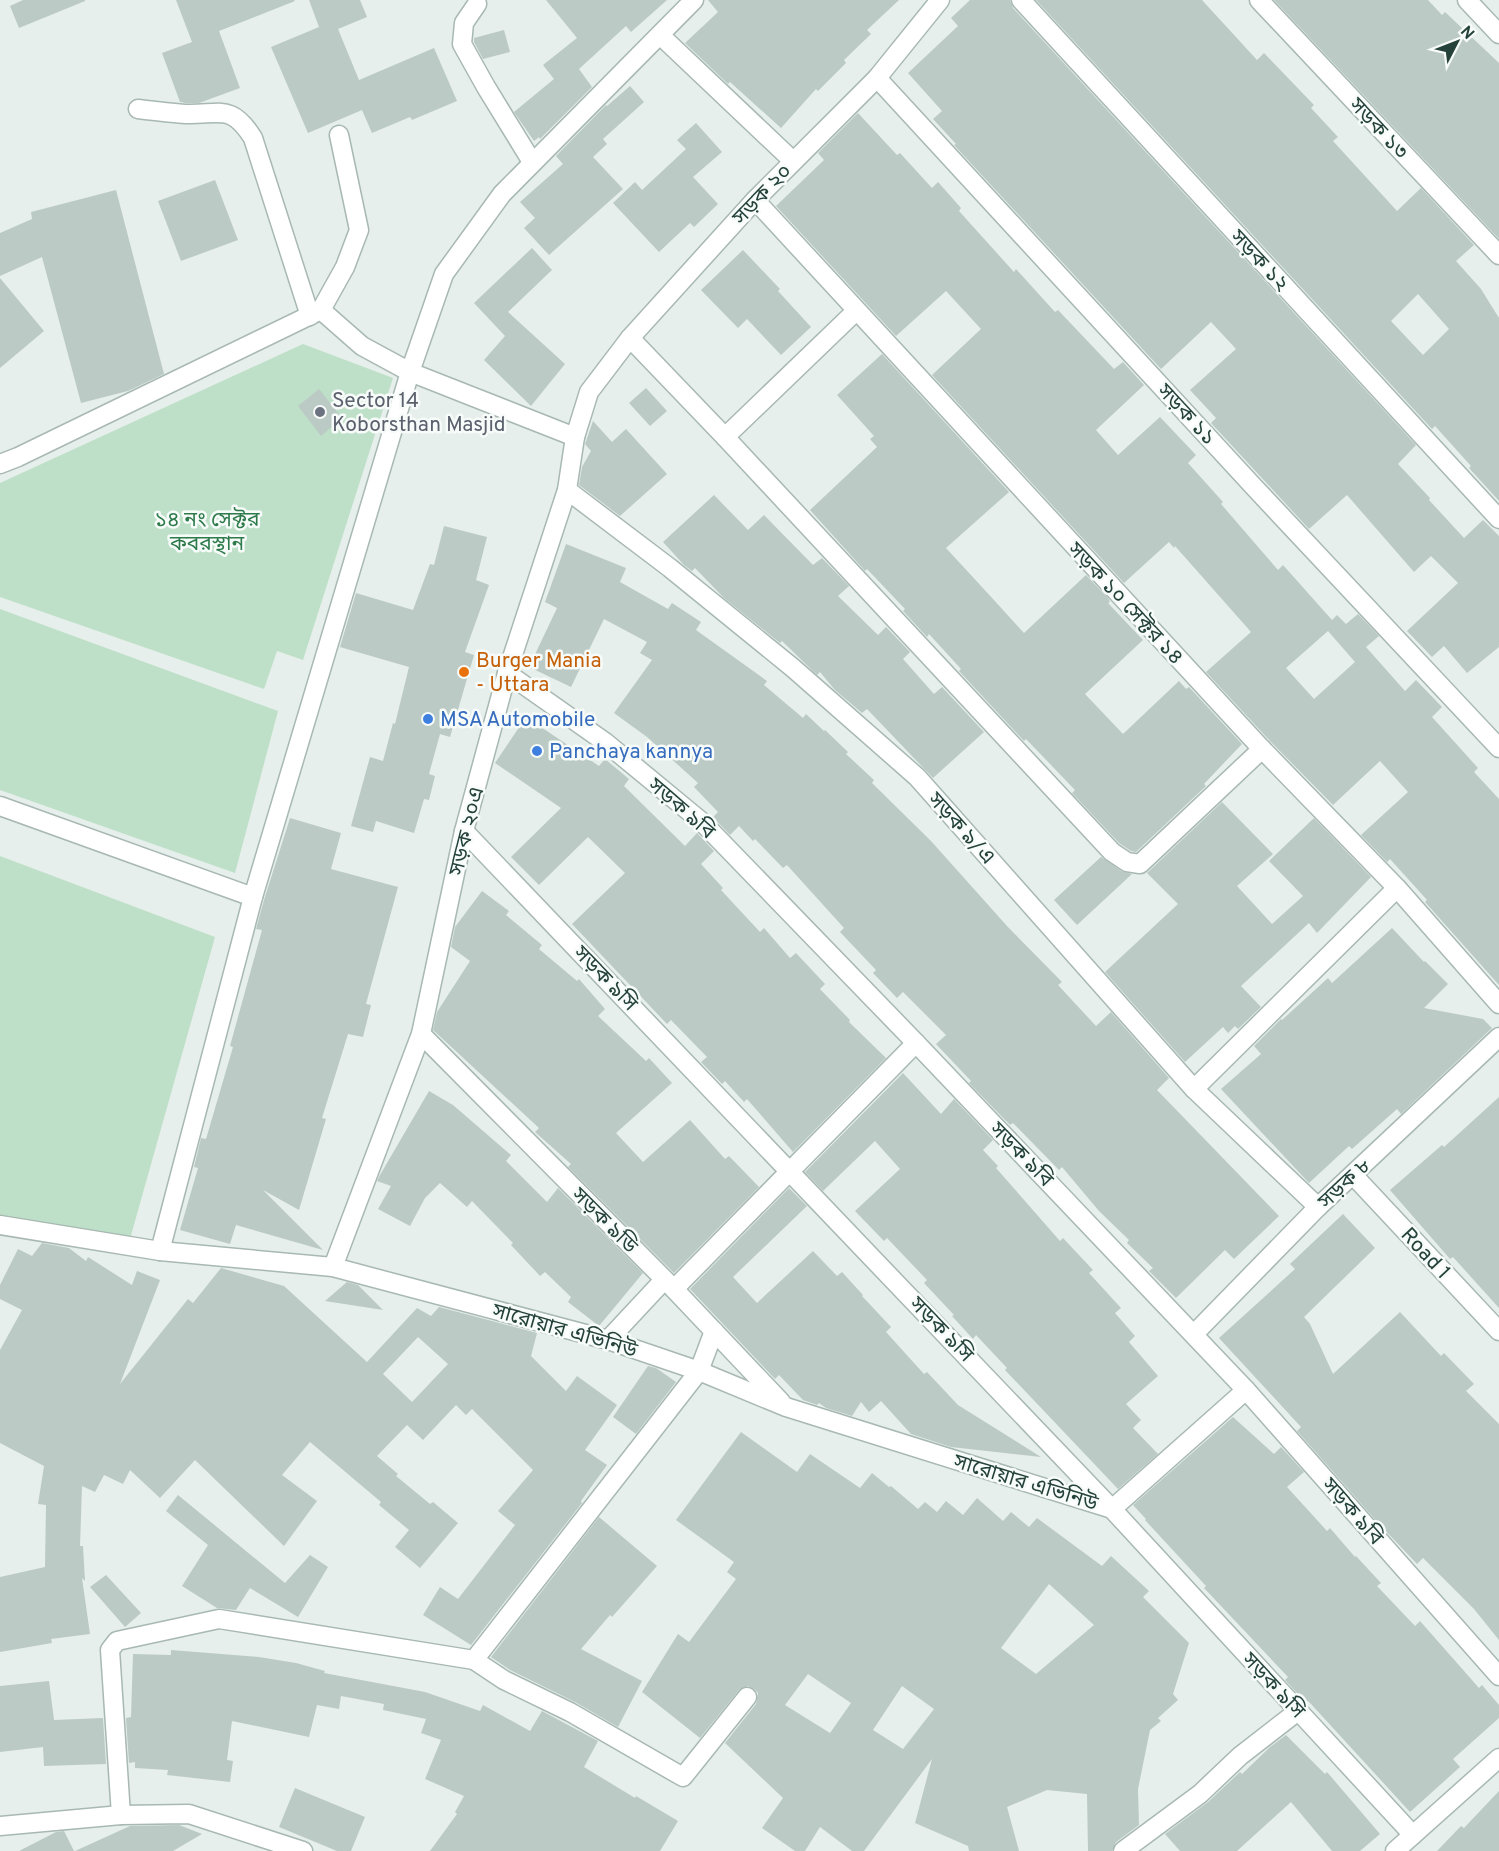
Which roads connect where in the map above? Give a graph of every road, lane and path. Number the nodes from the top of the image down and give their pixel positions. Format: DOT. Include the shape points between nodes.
graph roads {
  1 [pos="694,0"];
  2 [pos="940,0"];
  3 [pos="1022,0"];
  4 [pos="1259,0"];
  5 [pos="1467,0"];
  6 [pos="477,4"];
  7 [pos="1499,34"];
  8 [pos="660,35"];
  9 [pos="877,78"];
  10 [pos="138,109"];
  11 [pos="339,135"];
  12 [pos="793,161"];
  13 [pos="532,162"];
  14 [pos="755,200"];
  15 [pos="1499,255"];
  16 [pos="856,310"];
  17 [pos="316,313"];
  18 [pos="630,338"];
  19 [pos="410,372"];
  20 [pos="589,392"];
  21 [pos="575,437"];
  22 [pos="725,437"];
  23 [pos="0,464"];
  24 [pos="567,490"];
  25 [pos="1499,519"];
  26 [pos="507,673"];
  27 [pos="1499,748"];
  28 [pos="1262,749"];
  29 [pos="0,806"];
  30 [pos="464,831"];
  31 [pos="1397,888"];
  32 [pos="253,897"];
  33 [pos="1499,1004"];
  34 [pos="421,1034"];
  35 [pos="916,1043"];
  36 [pos="1497,1043"];
  37 [pos="1194,1089"];
  38 [pos="790,1170"];
  39 [pos="1353,1175"];
  40 [pos="1318,1207"];
  41 [pos="0,1225"];
  42 [pos="160,1251"];
  43 [pos="333,1267"];
  44 [pos="669,1285"];
  45 [pos="714,1331"];
  46 [pos="1499,1331"];
  47 [pos="1194,1334"];
  48 [pos="608,1340"];
  49 [pos="699,1371"];
  50 [pos="1246,1390"];
  51 [pos="786,1407"];
  52 [pos="1112,1509"];
  53 [pos="474,1660"];
  54 [pos="1499,1676"];
  55 [pos="747,1697"];
  56 [pos="1298,1711"];
  57 [pos="1499,1758"];
  58 [pos="121,1815"];
  59 [pos="0,1826"];
  60 [pos="1413,1835"];
  61 [pos="303,1851"];
  62 [pos="1123,1851"];
  63 [pos="1395,1851"];
  1 -- 8 [label="street"];
  2 -- 9 [label="street, সড়ক ২০"];
  3 -- 25 [label="street, সড়ক ১২"];
  4 -- 15 [label="street, সড়ক ১৩"];
  5 -- 7 [label="street"];
  6 -- 13 [label="street" via="464,23 462,44"];
  8 -- 12 [label="street"];
  8 -- 13 [label="street"];
  9 -- 12 [label="street, সড়ক ২০"];
  9 -- 27 [label="street, সড়ক ১১"];
  10 -- 17 [label="street" via="189,114 222,111 244,124 253,138"];
  11 -- 17 [label="street" via="359,230 345,267"];
  12 -- 14 [label="street, সড়ক ২০"];
  13 -- 19 [label="street" via="502,194 444,274"];
  14 -- 16 [label="street, সড়ক ১০ সেক্টর ১৪"];
  14 -- 18 [label="street, সড়ক ২০"];
  16 -- 22 [label="street"];
  16 -- 28 [label="street, সড়ক ১০ সেক্টর ১৪"];
  17 -- 19 [label="street" via="362,346"];
  17 -- 23 [label="street"];
  18 -- 20 [label="street, সড়ক ২০"];
  18 -- 22 [label="street"];
  19 -- 21 [label="street"];
  19 -- 32 [label="street"];
  20 -- 21 [label="street, সড়ক ২০এ"];
  21 -- 24 [label="street, সড়ক ২০এ"];
  22 -- 28 [label="street" via="1112,852 1127,861 1140,864 1149,857"];
  24 -- 26 [label="street, সড়ক ২০এ"];
  24 -- 37 [label="street, সড়ক ৯/এ" via="793,668 917,777"];
  26 -- 30 [label="street, সড়ক ২০এ"];
  26 -- 35 [label="street, সড়ক ৯বি" via="605,742 702,822"];
  28 -- 31 [label="street, সড়ক ১০ সেক্টর ১৪"];
  29 -- 32 [label="street"];
  30 -- 34 [label="street, সড়ক ২০এ"];
  30 -- 38 [label="street, সড়ক ৯সি"];
  31 -- 33 [label="street, সড়ক ১০ সেক্টর ১৪"];
  31 -- 37 [label="street"];
  32 -- 42 [label="street"];
  34 -- 43 [label="street, সড়ক ২০এ"];
  34 -- 44 [label="street, সড়ক ৯ডি"];
  35 -- 38 [label="street"];
  35 -- 47 [label="street, সড়ক ৯বি"];
  36 -- 39 [label="street, সড়ক ৮"];
  37 -- 40 [label="street, সড়ক ৯/এ"];
  38 -- 44 [label="street"];
  38 -- 52 [label="street, সড়ক ৯সি"];
  39 -- 40 [label="street, সড়ক ৮"];
  39 -- 46 [label="street, Road 1"];
  40 -- 47 [label="street, সড়ক ৮"];
  41 -- 42 [label="street, সারোয়ার এভিনিউ"];
  42 -- 43 [label="street, সারোয়ার এভিনিউ"];
  43 -- 48 [label="street, সারোয়ার এভিনিউ"];
  44 -- 45 [label="street, সড়ক ৯ডি"];
  44 -- 48 [label="street"];
  45 -- 49 [label="street"];
  45 -- 51 [label="street, সড়ক ৯ডি"];
  47 -- 50 [label="street, সড়ক ৯বি"];
  48 -- 49 [label="street, সারোয়ার এভিনিউ"];
  49 -- 51 [label="street, সারোয়ার এভিনিউ"];
  49 -- 53 [label="street"];
  50 -- 52 [label="street"];
  50 -- 54 [label="street, সড়ক ৯বি"];
  51 -- 52 [label="street, সারোয়ার এভিনিউ"];
  52 -- 56 [label="street, সড়ক ৯সি"];
  53 -- 55 [label="street" via="683,1777"];
  53 -- 58 [label="street" via="219,1619 117,1641 110,1650"];
  56 -- 60 [label="street, সড়ক ৯সি"];
  56 -- 62 [label="street" via="1240,1756 1200,1794"];
  57 -- 60 [label="street"];
  58 -- 59 [label="street"];
  58 -- 61 [label="street" via="189,1814"];
  60 -- 63 [label="street"];
}
